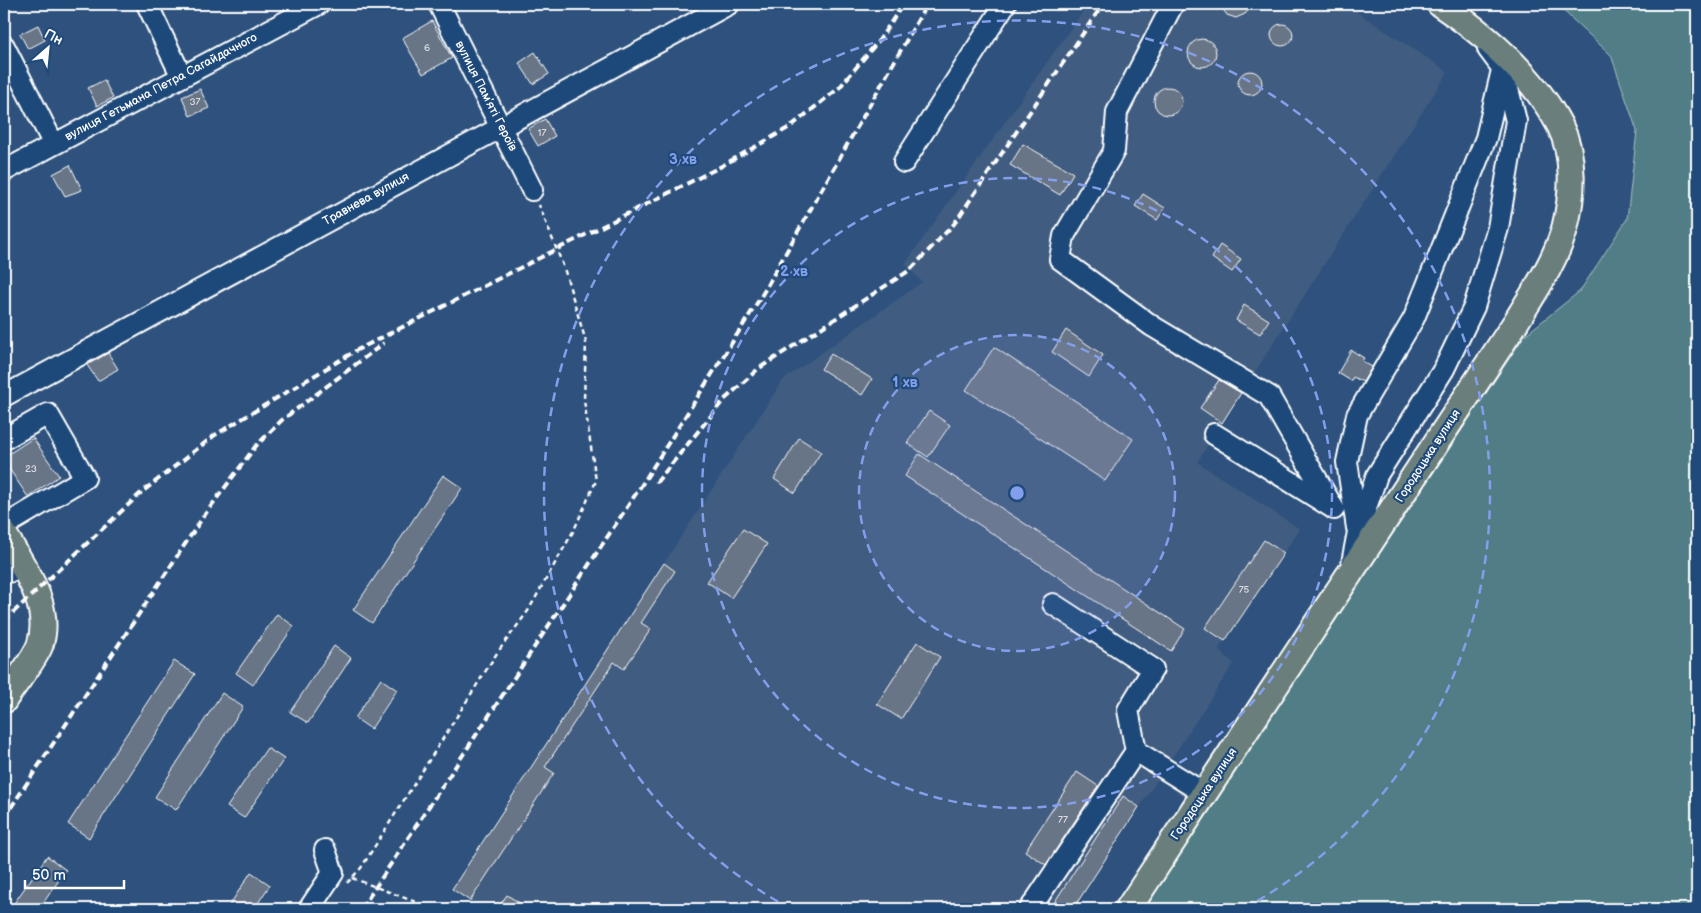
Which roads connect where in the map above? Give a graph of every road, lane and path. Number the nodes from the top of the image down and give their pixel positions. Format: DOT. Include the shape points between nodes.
graph roads {
  1 [pos="147,4"];
  2 [pos="319,4"];
  3 [pos="438,4"];
  4 [pos="729,4"];
  5 [pos="1006,4"];
  6 [pos="1173,4"];
  7 [pos="1440,4"];
  8 [pos="1469,23"];
  9 [pos="4,46"];
  10 [pos="1503,68"];
  11 [pos="181,75"];
  12 [pos="502,125"];
  13 [pos="53,144"];
  14 [pos="904,162"];
  15 [pos="4,171"];
  16 [pos="532,190"];
  17 [pos="4,396"];
  18 [pos="1214,434"];
  19 [pos="4,439"];
  20 [pos="1334,508"];
  21 [pos="4,526"];
  22 [pos="1358,532"];
  23 [pos="4,534"];
  24 [pos="14,570"];
  25 [pos="1349,576"];
  26 [pos="1052,604"];
  27 [pos="4,700"];
  28 [pos="1136,751"];
  29 [pos="1204,794"];
  30 [pos="325,850"];
  31 [pos="352,878"];
  32 [pos="346,885"];
  33 [pos="309,909"];
  34 [pos="434,909"];
  35 [pos="1030,909"];
  36 [pos="1128,909"];
  1 -- 11 [label="street"];
  2 -- 11 [label="street, вулиця Гетьмана Петра Сагайдачного"];
  3 -- 12 [label="street, вулиця Памʼяті Героїв"];
  4 -- 12 [label="street, Травнева вулиця"];
  5 -- 14 [label="street"];
  6 -- 20 [label="street" via="1118,112 1114,151 1064,236 1060,259 1152,326 1269,396"];
  7 -- 8 [label="main road, Городоцька вулиця"];
  8 -- 10 [label="street"];
  8 -- 25 [label="main road, Городоцька вулиця" via="1510,60 1536,90 1560,126 1570,161 1571,189 1564,228 1544,275 1516,322"];
  9 -- 13 [label="street"];
  10 -- 22 [label="street" via="1486,138 1414,318 1357,415 1347,462"];
  10 -- 22 [label="street" via="1516,121 1498,228 1474,307 1444,369 1377,475"];
  11 -- 13 [label="street, вулиця Гетьмана Петра Сагайдачного"];
  12 -- 16 [label="street, вулиця Памʼяті Героїв"];
  12 -- 17 [label="street, Травнева вулиця"];
  13 -- 15 [label="street, вулиця Гетьмана Петра Сагайдачного"];
  16 -- 31 [label="path" via="564,268 586,342 584,400 596,481 574,530 528,611 497,653"];
  18 -- 20 [label="street"];
  19 -- 21 [label="street" via="48,414 85,478"];
  20 -- 22 [label="street"];
  22 -- 25 [label="street"];
  23 -- 24 [label="main road"];
  24 -- 27 [label="main road" via="36,592 44,625 40,646"];
  25 -- 29 [label="main road, Городоцька вулиця"];
  26 -- 28 [label="street" via="1153,669 1128,710"];
  28 -- 29 [label="street"];
  28 -- 35 [label="street"];
  29 -- 36 [label="main road, Городоцька вулиця"];
  30 -- 33 [label="street" via="333,872"];
  31 -- 32 [label="path"];
  31 -- 34 [label="path"];
}
